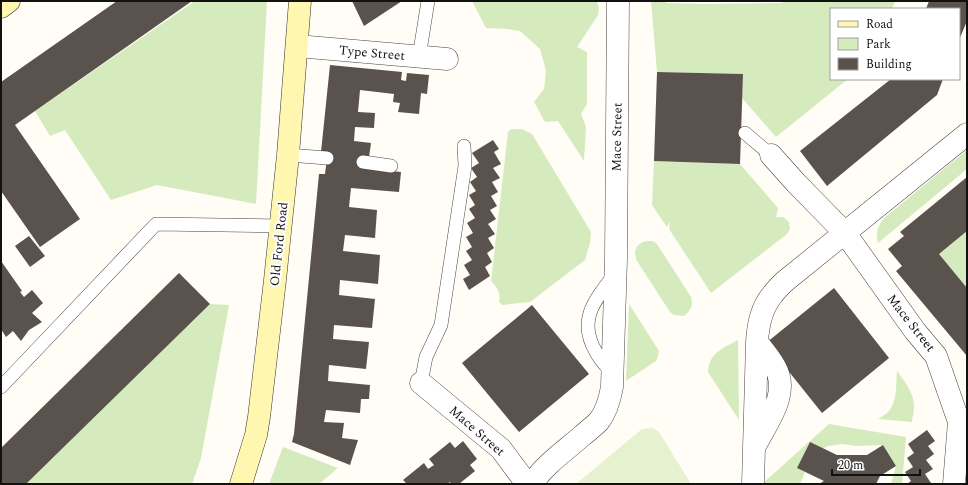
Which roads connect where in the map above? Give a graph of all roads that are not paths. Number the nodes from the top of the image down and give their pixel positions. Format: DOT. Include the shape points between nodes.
graph roads {
  1 [pos="10,1"];
  2 [pos="300,1"];
  3 [pos="428,1"];
  4 [pos="618,1"];
  5 [pos="1,7"];
  6 [pos="297,46"];
  7 [pos="419,57"];
  8 [pos="447,60"];
  9 [pos="745,133"];
  10 [pos="967,134"];
  11 [pos="464,146"];
  12 [pos="288,155"];
  13 [pos="771,155"];
  14 [pos="327,158"];
  15 [pos="363,162"];
  16 [pos="391,166"];
  17 [pos="280,226"];
  18 [pos="845,233"];
  19 [pos="421,383"];
  20 [pos="1,387"];
  21 [pos="241,484"];
  22 [pos="527,484"];
  23 [pos="532,484"];
  24 [pos="753,484"];
  25 [pos="954,484"];
  1 -- 5 [label="main road"];
  2 -- 6 [label="main road, Old Ford Road"];
  3 -- 7 [label="lane"];
  4 -- 23 [label="street, Mace Street" via="613,374 610,398 599,420 591,429 542,470"];
  6 -- 7 [label="street, Type Street"];
  6 -- 12 [label="main road, Old Ford Road"];
  7 -- 8 [label="street, Type Street"];
  9 -- 13 [label="lane"];
  10 -- 18 [label="street"];
  11 -- 19 [label="lane" via="465,166 441,325 426,357"];
  12 -- 14 [label="lane"];
  12 -- 17 [label="main road, Old Ford Road"];
  13 -- 18 [label="street, Mace Street"];
  15 -- 16 [label="lane"];
  17 -- 20 [label="lane" via="156,224"];
  17 -- 21 [label="main road, Old Ford Road" via="259,417"];
  18 -- 24 [label="street" via="784,282 772,294 763,309 758,325 757,342"];
  18 -- 25 [label="street, Mace Street" via="915,331 936,356 959,422"];
  19 -- 22 [label="street, Mace Street" via="501,449"];
}
